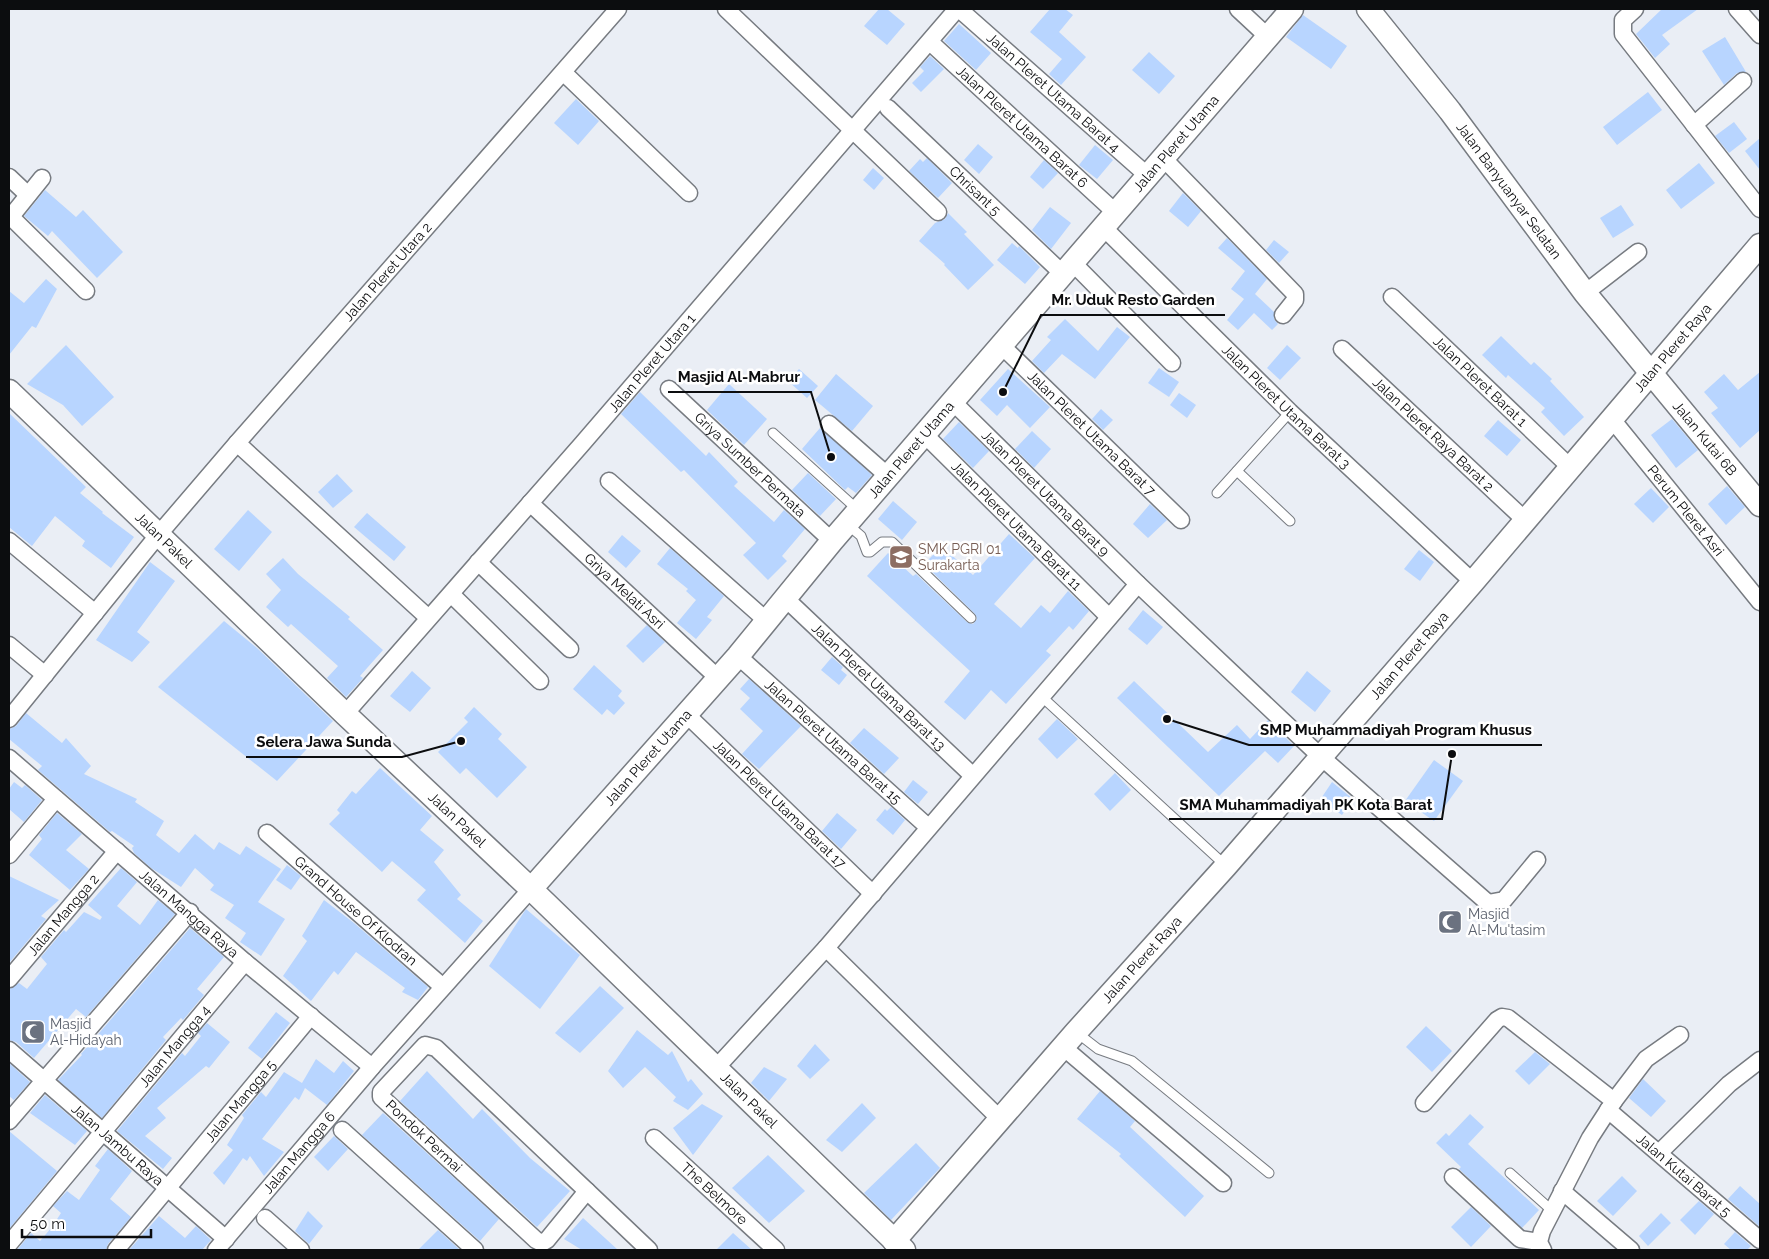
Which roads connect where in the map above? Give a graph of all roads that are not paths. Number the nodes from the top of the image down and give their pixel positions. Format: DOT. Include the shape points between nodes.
graph roads {
  1 [pos="618,9"];
  2 [pos="726,9"];
  3 [pos="958,9"];
  4 [pos="1238,9"];
  5 [pos="1292,9"];
  6 [pos="1368,9"];
  7 [pos="1635,9"];
  8 [pos="1737,9"];
  9 [pos="1760,35"];
  10 [pos="1267,36"];
  11 [pos="930,42"];
  12 [pos="564,73"];
  13 [pos="1743,81"];
  14 [pos="888,108"];
  15 [pos="1694,125"];
  16 [pos="852,129"];
  17 [pos="1164,159"];
  18 [pos="1148,176"];
  19 [pos="9,177"];
  20 [pos="42,178"];
  21 [pos="689,193"];
  22 [pos="28,195"];
  23 [pos="1760,209"];
  24 [pos="938,212"];
  25 [pos="10,218"];
  26 [pos="1109,219"];
  27 [pos="1760,245"];
  28 [pos="1638,252"];
  29 [pos="1067,267"];
  30 [pos="86,291"];
  31 [pos="1585,293"];
  32 [pos="1392,297"];
  33 [pos="1283,315"];
  34 [pos="1002,346"];
  35 [pos="1342,349"];
  36 [pos="1172,363"];
  37 [pos="1651,373"];
  38 [pos="669,389"];
  39 [pos="9,392"];
  40 [pos="953,402"];
  41 [pos="1290,412"];
  42 [pos="1611,418"];
  43 [pos="829,424"];
  44 [pos="773,433"];
  45 [pos="925,435"];
  46 [pos="237,443"];
  47 [pos="1570,466"];
  48 [pos="1237,471"];
  49 [pos="888,476"];
  50 [pos="609,481"];
  51 [pos="1217,493"];
  52 [pos="1759,501"];
  53 [pos="530,503"];
  54 [pos="853,517"];
  55 [pos="1181,520"];
  56 [pos="1525,520"];
  57 [pos="1290,521"];
  58 [pos="158,534"];
  59 [pos="9,541"];
  60 [pos="832,542"];
  61 [pos="478,562"];
  62 [pos="1473,582"];
  63 [pos="1138,584"];
  64 [pos="451,594"];
  65 [pos="785,598"];
  66 [pos="1760,602"];
  67 [pos="95,613"];
  68 [pos="422,613"];
  69 [pos="1109,617"];
  70 [pos="971,618"];
  71 [pos="767,621"];
  72 [pos="9,646"];
  73 [pos="570,649"];
  74 [pos="738,656"];
  75 [pos="45,675"];
  76 [pos="718,678"];
  77 [pos="540,681"];
  78 [pos="1041,696"];
  79 [pos="345,714"];
  80 [pos="686,714"];
  81 [pos="9,719"];
  82 [pos="1320,756"];
  83 [pos="9,758"];
  84 [pos="972,775"];
  85 [pos="56,799"];
  86 [pos="928,827"];
  87 [pos="267,833"];
  88 [pos="118,851"];
  89 [pos="9,855"];
  90 [pos="1537,860"];
  91 [pos="1226,866"];
  92 [pos="531,889"];
  93 [pos="874,894"];
  94 [pos="190,912"];
  95 [pos="826,948"];
  96 [pos="245,962"];
  97 [pos="9,979"];
  98 [pos="443,987"];
  99 [pos="311,1016"];
  100 [pos="1680,1035"];
  101 [pos="1070,1040"];
  102 [pos="9,1050"];
  103 [pos="1760,1060"];
  104 [pos="372,1067"];
  105 [pos="716,1068"];
  106 [pos="44,1081"];
  107 [pos="1424,1103"];
  108 [pos="1611,1106"];
  109 [pos="1000,1119"];
  110 [pos="9,1121"];
  111 [pos="342,1130"];
  112 [pos="103,1131"];
  113 [pos="654,1138"];
  114 [pos="1659,1153"];
  115 [pos="1269,1173"];
  116 [pos="1510,1173"];
  117 [pos="1453,1177"];
  118 [pos="1222,1183"];
  119 [pos="169,1188"];
  120 [pos="587,1192"];
  121 [pos="1559,1197"];
  122 [pos="265,1218"];
  123 [pos="1760,1240"];
  124 [pos="9,1244"];
  125 [pos="221,1244"];
  126 [pos="1541,1246"];
  127 [pos="894,1247"];
  128 [pos="116,1250"];
  129 [pos="301,1250"];
  130 [pos="475,1250"];
  131 [pos="649,1250"];
  132 [pos="776,1250"];
  133 [pos="1632,1250"];
  1 -- 12 [label="street, Jalan Pleret Utara 2"];
  2 -- 16 [label="street"];
  3 -- 11 [label="street, Jalan Pleret Utara 1"];
  3 -- 18 [label="street, Jalan Pleret Utama Barat 4"];
  4 -- 10 [label="street"];
  5 -- 10 [label="street, Jalan Pleret Utama"];
  6 -- 31 [label="street, Jalan Banyuanyar Selatan" via="1450,111"];
  7 -- 15 [label="street" via="1623,20 1623,34"];
  8 -- 9 [label="street"];
  10 -- 17 [label="street, Jalan Pleret Utama"];
  11 -- 16 [label="street, Jalan Pleret Utara 1"];
  11 -- 26 [label="street, Jalan Pleret Utama Barat 6"];
  12 -- 21 [label="street"];
  12 -- 46 [label="street, Jalan Pleret Utara 2"];
  13 -- 15 [label="street"];
  14 -- 29 [label="street, Chrisant 5"];
  15 -- 23 [label="street"];
  16 -- 24 [label="street"];
  16 -- 53 [label="street, Jalan Pleret Utara 1"];
  17 -- 18 [label="street, Jalan Pleret Utama"];
  17 -- 33 [label="street" via="1295,294 1295,300"];
  18 -- 26 [label="street, Jalan Pleret Utama"];
  19 -- 22 [label="street"];
  20 -- 22 [label="street"];
  22 -- 25 [label="street"];
  25 -- 30 [label="street"];
  26 -- 29 [label="street, Jalan Pleret Utama"];
  26 -- 41 [label="street, Jalan Pleret Utama Barat 3"];
  27 -- 37 [label="street, Jalan Pleret Raya"];
  28 -- 31 [label="street"];
  29 -- 34 [label="street, Jalan Pleret Utama"];
  29 -- 36 [label="street, Chrisant 5"];
  31 -- 37 [label="street, Jalan Banyuanyar Selatan"];
  32 -- 47 [label="street, Jalan Pleret Barat 1"];
  34 -- 40 [label="street, Jalan Pleret Utama"];
  34 -- 55 [label="street, Jalan Pleret Utama Barat 7"];
  35 -- 56 [label="street, Jalan Pleret Raya Barat 2"];
  37 -- 42 [label="street, Jalan Pleret Raya"];
  37 -- 52 [label="street, Jalan Kutai 6B"];
  38 -- 60 [label="street, Griya Sumber Permata"];
  39 -- 58 [label="street, Jalan Pakel"];
  40 -- 45 [label="street, Jalan Pleret Utama"];
  40 -- 63 [label="street, Jalan Pleret Utama Barat 9"];
  41 -- 48 [label="lane"];
  41 -- 62 [label="street, Jalan Pleret Utama Barat 3"];
  42 -- 47 [label="street, Jalan Pleret Raya"];
  42 -- 66 [label="street, Perum Pleret Asri"];
  43 -- 49 [label="street"];
  44 -- 54 [label="lane"];
  45 -- 49 [label="street, Jalan Pleret Utama"];
  45 -- 69 [label="street, Jalan Pleret Utama Barat 11"];
  46 -- 58 [label="street, Jalan Pleret Utara 2"];
  46 -- 68 [label="street"];
  47 -- 56 [label="street, Jalan Pleret Raya"];
  48 -- 51 [label="lane"];
  48 -- 57 [label="lane"];
  49 -- 54 [label="street, Jalan Pleret Utama"];
  50 -- 71 [label="street"];
  53 -- 61 [label="street, Jalan Pleret Utara 1"];
  53 -- 76 [label="street, Griya Melati Asri"];
  54 -- 60 [label="street, Jalan Pleret Utama"];
  54 -- 70 [label="lane" via="867,552 882,542 892,542"];
  56 -- 62 [label="street, Jalan Pleret Raya"];
  58 -- 67 [label="street, Jalan Pleret Utara 2"];
  58 -- 79 [label="street, Jalan Pakel"];
  59 -- 67 [label="street"];
  60 -- 65 [label="street, Jalan Pleret Utama"];
  61 -- 64 [label="street, Jalan Pleret Utara 1"];
  61 -- 73 [label="street"];
  62 -- 82 [label="street, Jalan Pleret Raya"];
  63 -- 69 [label="street"];
  63 -- 82 [label="street, Jalan Pleret Utama Barat 9"];
  64 -- 77 [label="street"];
  64 -- 79 [label="street, Jalan Pleret Utara 1"];
  65 -- 71 [label="street, Jalan Pleret Utama"];
  65 -- 84 [label="street, Jalan Pleret Utama Barat 13"];
  67 -- 75 [label="street, Jalan Pleret Utara 2"];
  69 -- 78 [label="street"];
  71 -- 74 [label="street, Jalan Pleret Utama"];
  72 -- 75 [label="street"];
  74 -- 76 [label="street, Jalan Pleret Utama"];
  74 -- 86 [label="street, Jalan Pleret Utama Barat 15"];
  75 -- 81 [label="street, Jalan Pleret Utara 2"];
  76 -- 80 [label="street, Jalan Pleret Utama"];
  78 -- 84 [label="street"];
  78 -- 91 [label="lane"];
  79 -- 92 [label="street, Jalan Pakel"];
  80 -- 92 [label="street, Jalan Pleret Utama"];
  80 -- 93 [label="street, Jalan Pleret Utama Barat 17"];
  82 -- 90 [label="street, Jalan Pleret Utama Barat 9" via="1488,903 1504,900"];
  82 -- 91 [label="street, Jalan Pleret Raya"];
  83 -- 85 [label="street, Jalan Mangga Raya"];
  84 -- 86 [label="street"];
  85 -- 88 [label="street, Jalan Mangga Raya"];
  85 -- 89 [label="street"];
  86 -- 93 [label="street"];
  87 -- 98 [label="street, Grand House Of Klodran"];
  88 -- 94 [label="street, Jalan Mangga Raya"];
  88 -- 97 [label="street, Jalan Mangga 2"];
  91 -- 101 [label="street, Jalan Pleret Raya"];
  92 -- 98 [label="street, Jalan Mangga 6"];
  92 -- 105 [label="street, Jalan Pakel"];
  93 -- 95 [label="street"];
  94 -- 96 [label="street, Jalan Mangga Raya"];
  94 -- 106 [label="street"];
  95 -- 105 [label="street"];
  95 -- 109 [label="street"];
  96 -- 99 [label="street, Jalan Mangga Raya"];
  96 -- 112 [label="street, Jalan Mangga 4"];
  98 -- 104 [label="street, Jalan Mangga 6"];
  99 -- 104 [label="street, Jalan Mangga Raya"];
  99 -- 119 [label="street, Jalan Mangga 5"];
  100 -- 108 [label="street" via="1646,1059"];
  101 -- 109 [label="street, Jalan Pleret Raya"];
  101 -- 115 [label="lane" via="1132,1061"];
  101 -- 118 [label="street"];
  102 -- 106 [label="street, Jalan Jambu Raya"];
  103 -- 114 [label="street" via="1729,1084"];
  104 -- 125 [label="street, Jalan Mangga 6"];
  105 -- 127 [label="street, Jalan Pakel"];
  106 -- 110 [label="street"];
  106 -- 112 [label="street, Jalan Jambu Raya"];
  107 -- 108 [label="street, Jalan Kutai Barat 5" via="1502,1017 1508,1018"];
  108 -- 114 [label="street, Jalan Kutai Barat 5"];
  108 -- 121 [label="street"];
  109 -- 127 [label="street, Jalan Pleret Raya"];
  111 -- 130 [label="street"];
  112 -- 119 [label="street, Jalan Jambu Raya"];
  112 -- 124 [label="street, Jalan Mangga 4"];
  113 -- 132 [label="street, The Belmore"];
  114 -- 123 [label="street, Jalan Kutai Barat 5"];
  116 -- 121 [label="lane" via="1548,1207"];
  117 -- 126 [label="street" via="1520,1240"];
  119 -- 125 [label="street, Jalan Jambu Raya"];
  119 -- 128 [label="street, Jalan Mangga 5"];
  120 -- 120 [label="street, Pondok Permai" via="432,1045 426,1044 380,1094 536,1240 546,1240"];
  120 -- 131 [label="street, Pondok Permai"];
  121 -- 126 [label="street" via="1542,1231"];
  121 -- 133 [label="street"];
  122 -- 129 [label="street"];
}
